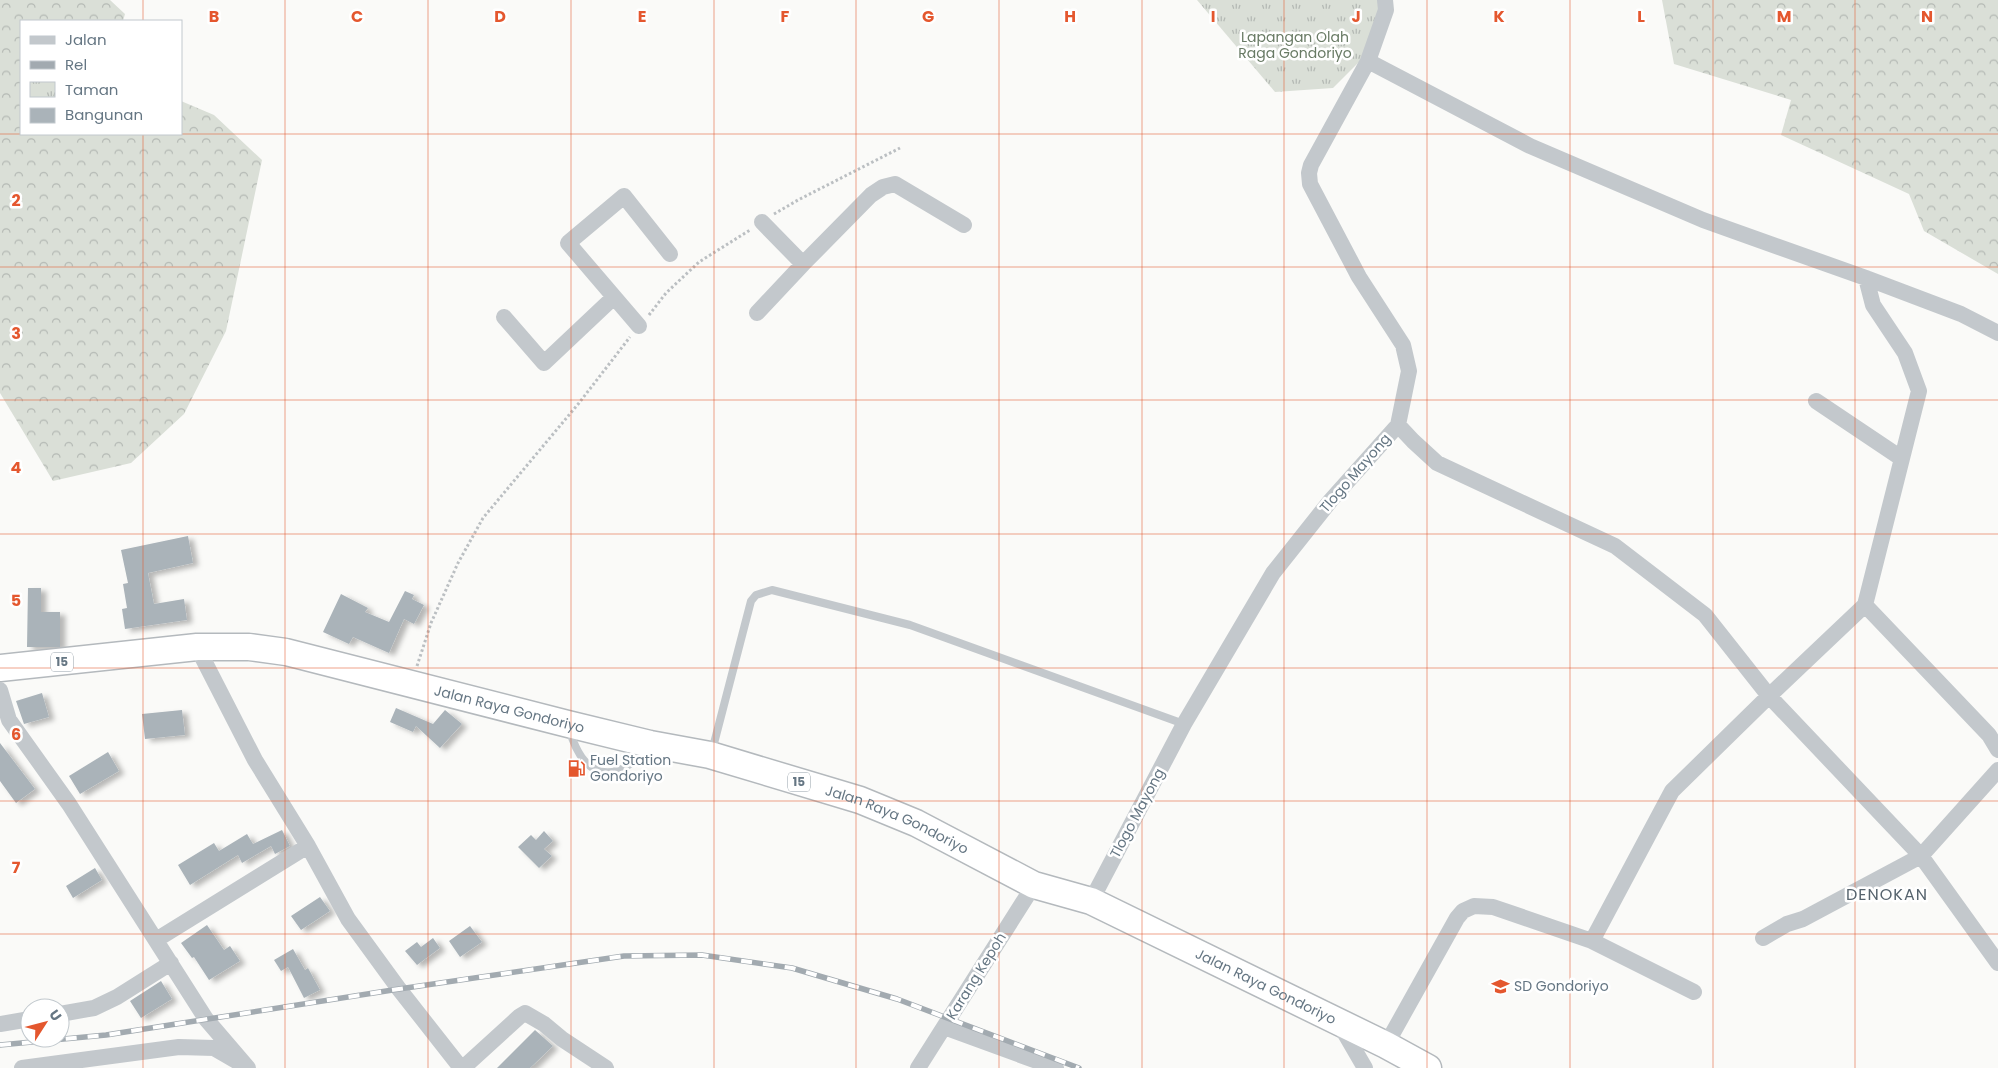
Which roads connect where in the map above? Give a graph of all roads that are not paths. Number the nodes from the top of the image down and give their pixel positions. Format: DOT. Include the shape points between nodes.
graph roads {
  1 [pos="1385,0"];
  2 [pos="1368,61"];
  3 [pos="762,222"];
  4 [pos="964,225"];
  5 [pos="670,254"];
  6 [pos="803,264"];
  7 [pos="1866,278"];
  8 [pos="614,296"];
  9 [pos="756,313"];
  10 [pos="504,318"];
  11 [pos="639,326"];
  12 [pos="1998,333"];
  13 [pos="1816,402"];
  14 [pos="1398,425"];
  15 [pos="1902,458"];
  16 [pos="1865,605"];
  17 [pos="197,647"];
  18 [pos="0,668"];
  19 [pos="0,690"];
  20 [pos="1769,696"];
  21 [pos="568,724"];
  22 [pos="1184,724"];
  23 [pos="650,744"];
  24 [pos="1998,750"];
  25 [pos="710,756"];
  26 [pos="1998,770"];
  27 [pos="308,846"];
  28 [pos="1921,856"];
  29 [pos="1034,885"];
  30 [pos="1091,901"];
  31 [pos="1763,938"];
  32 [pos="156,940"];
  33 [pos="1592,941"];
  34 [pos="1998,963"];
  35 [pos="171,964"];
  36 [pos="1694,992"];
  37 [pos="70,1012"];
  38 [pos="20,1021"];
  39 [pos="1339,1023"];
  40 [pos="0,1024"];
  41 [pos="944,1027"];
  42 [pos="1386,1045"];
  43 [pos="84,1063"];
  44 [pos="22,1068"];
  45 [pos="247,1068"];
  46 [pos="462,1068"];
  47 [pos="606,1068"];
  48 [pos="918,1068"];
  49 [pos="1056,1068"];
  50 [pos="1366,1068"];
  51 [pos="1427,1068"];
  1 -- 2 [label="street, Tlogo Mayong" via="1386,10"];
  2 -- 7 [label="street" via="1539,150 1703,220"];
  2 -- 14 [label="street, Tlogo Mayong" via="1308,173 1310,184 1359,277 1403,345 1409,371"];
  3 -- 6 [label="street"];
  4 -- 6 [label="street" via="895,184 871,195"];
  5 -- 8 [label="street" via="624,196 568,243"];
  6 -- 9 [label="street"];
  7 -- 12 [label="street" via="1961,314"];
  7 -- 15 [label="street" via="1873,305 1905,353 1919,391"];
  8 -- 10 [label="street" via="544,363"];
  8 -- 11 [label="street"];
  13 -- 15 [label="street"];
  14 -- 20 [label="street" via="1437,463 1615,546 1705,615"];
  14 -- 22 [label="street, Tlogo Mayong" via="1273,572"];
  15 -- 16 [label="street"];
  16 -- 20 [label="street"];
  16 -- 24 [label="street" via="1988,735"];
  17 -- 18 [label="highway, Jalan Raya Gondoriyo / 15"];
  17 -- 21 [label="highway, Jalan Raya Gondoriyo / 15" via="249,647 286,652"];
  17 -- 27 [label="street" via="254,760"];
  19 -- 32 [label="street" via="9,720 69,804"];
  20 -- 28 [label="street"];
  20 -- 33 [label="street" via="1672,791"];
  21 -- 23 [label="highway, Jalan Raya Gondoriyo / 15"];
  21 -- 23 [label="lane" via="578,754 597,772 631,765"];
  22 -- 25 [label="lane" via="910,625 772,590 756,594 751,601"];
  22 -- 30 [label="street, Tlogo Mayong"];
  23 -- 25 [label="highway, Jalan Raya Gondoriyo / 15"];
  25 -- 29 [label="highway, Jalan Raya Gondoriyo / 15" via="860,800 916,822"];
  26 -- 28 [label="street"];
  27 -- 32 [label="street"];
  27 -- 46 [label="street" via="348,919"];
  28 -- 31 [label="street"];
  28 -- 34 [label="street"];
  29 -- 30 [label="highway, Jalan Raya Gondoriyo / 15"];
  29 -- 41 [label="street, Karang Kepoh"];
  30 -- 39 [label="highway, Jalan Raya Gondoriyo / 15"];
  32 -- 35 [label="street"];
  33 -- 36 [label="street"];
  33 -- 42 [label="street" via="1493,907 1469,908 1456,918"];
  35 -- 37 [label="street" via="94,1008"];
  35 -- 45 [label="street" via="206,1019"];
  38 -- 40 [label="street"];
  39 -- 42 [label="highway, Jalan Raya Gondoriyo / 15"];
  39 -- 50 [label="street"];
  41 -- 48 [label="street, Karang Kepoh"];
  41 -- 49 [label="street"];
  42 -- 51 [label="highway, Jalan Raya Gondoriyo / 15"];
  43 -- 44 [label="street"];
  43 -- 45 [label="street" via="179,1047 214,1048"];
  46 -- 47 [label="street" via="525,1014"];
}
